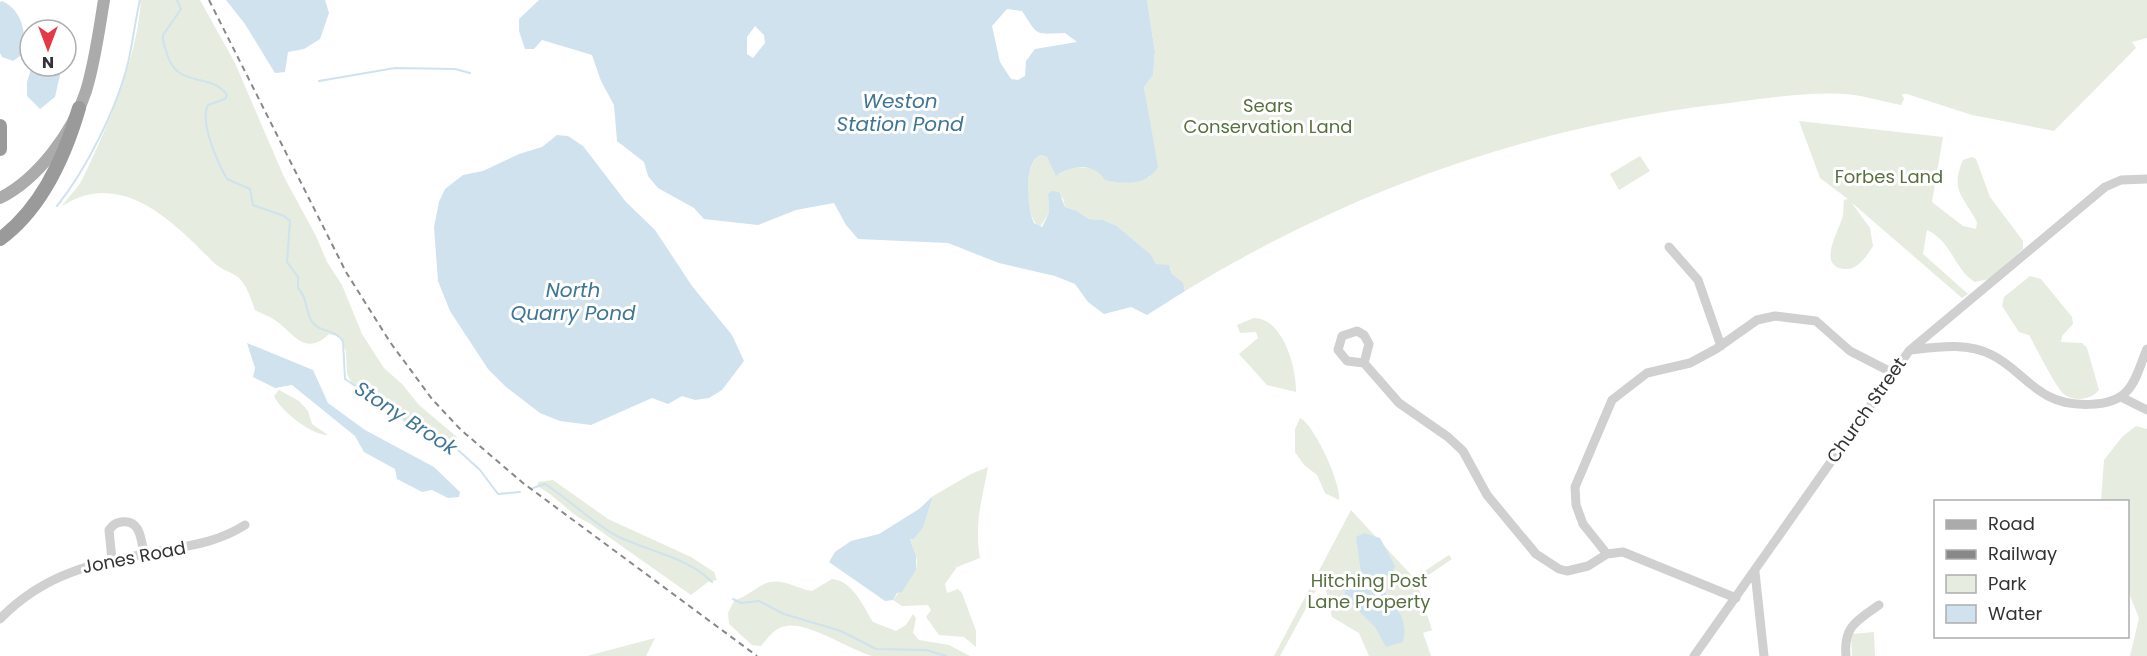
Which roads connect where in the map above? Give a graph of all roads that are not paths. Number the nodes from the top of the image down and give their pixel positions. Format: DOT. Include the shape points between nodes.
graph roads {
  1 [pos="104,0"];
  2 [pos="79,108"];
  3 [pos="0,126"];
  4 [pos="0,149"];
  5 [pos="2147,179"];
  6 [pos="0,198"];
  7 [pos="0,239"];
  8 [pos="1669,247"];
  9 [pos="1721,346"];
  10 [pos="2147,350"];
  11 [pos="1909,351"];
  12 [pos="1364,363"];
  13 [pos="1891,372"];
  14 [pos="2121,397"];
  15 [pos="2147,410"];
  16 [pos="245,525"];
  17 [pos="144,554"];
  18 [pos="1607,554"];
  19 [pos="112,560"];
  20 [pos="1755,572"];
  21 [pos="1736,598"];
  22 [pos="1879,605"];
  23 [pos="0,619"];
  24 [pos="1694,656"];
  25 [pos="1764,656"];
  26 [pos="1846,656"];
  1 -- 2 [label="main road" via="90,75"];
  2 -- 6 [label="main road" via="42,164 26,181"];
  2 -- 7 [label="highway" via="73,129 36,201"];
  3 -- 4 [label="highway"];
  5 -- 11 [label="street, Church Street" via="2121,180 2105,187"];
  8 -- 9 [label="street" via="1698,280"];
  9 -- 13 [label="street" via="1757,320 1792,316 1815,321 1850,351"];
  9 -- 18 [label="street" via="1690,363 1647,373 1612,400 1575,487 1583,524"];
  10 -- 14 [label="street" via="2129,390"];
  11 -- 13 [label="street, Church Street"];
  11 -- 14 [label="street" via="1974,348 1991,354 2049,396 2064,402"];
  12 -- 18 [label="street" via="1400,403 1463,451 1487,495 1536,554 1567,571 1588,566"];
  13 -- 20 [label="street, Church Street"];
  14 -- 15 [label="street"];
  16 -- 17 [label="street, Jones Road" via="209,542"];
  17 -- 19 [label="street, Jones Road"];
  17 -- 19 [label="street" via="138,528 123,521 109,530"];
  18 -- 21 [label="street" via="1623,552"];
  19 -- 23 [label="street, Jones Road" via="74,569 48,581"];
  20 -- 21 [label="street, Church Street"];
  20 -- 25 [label="street"];
  21 -- 24 [label="street, Church Street"];
  22 -- 26 [label="street" via="1846,634"];
}
